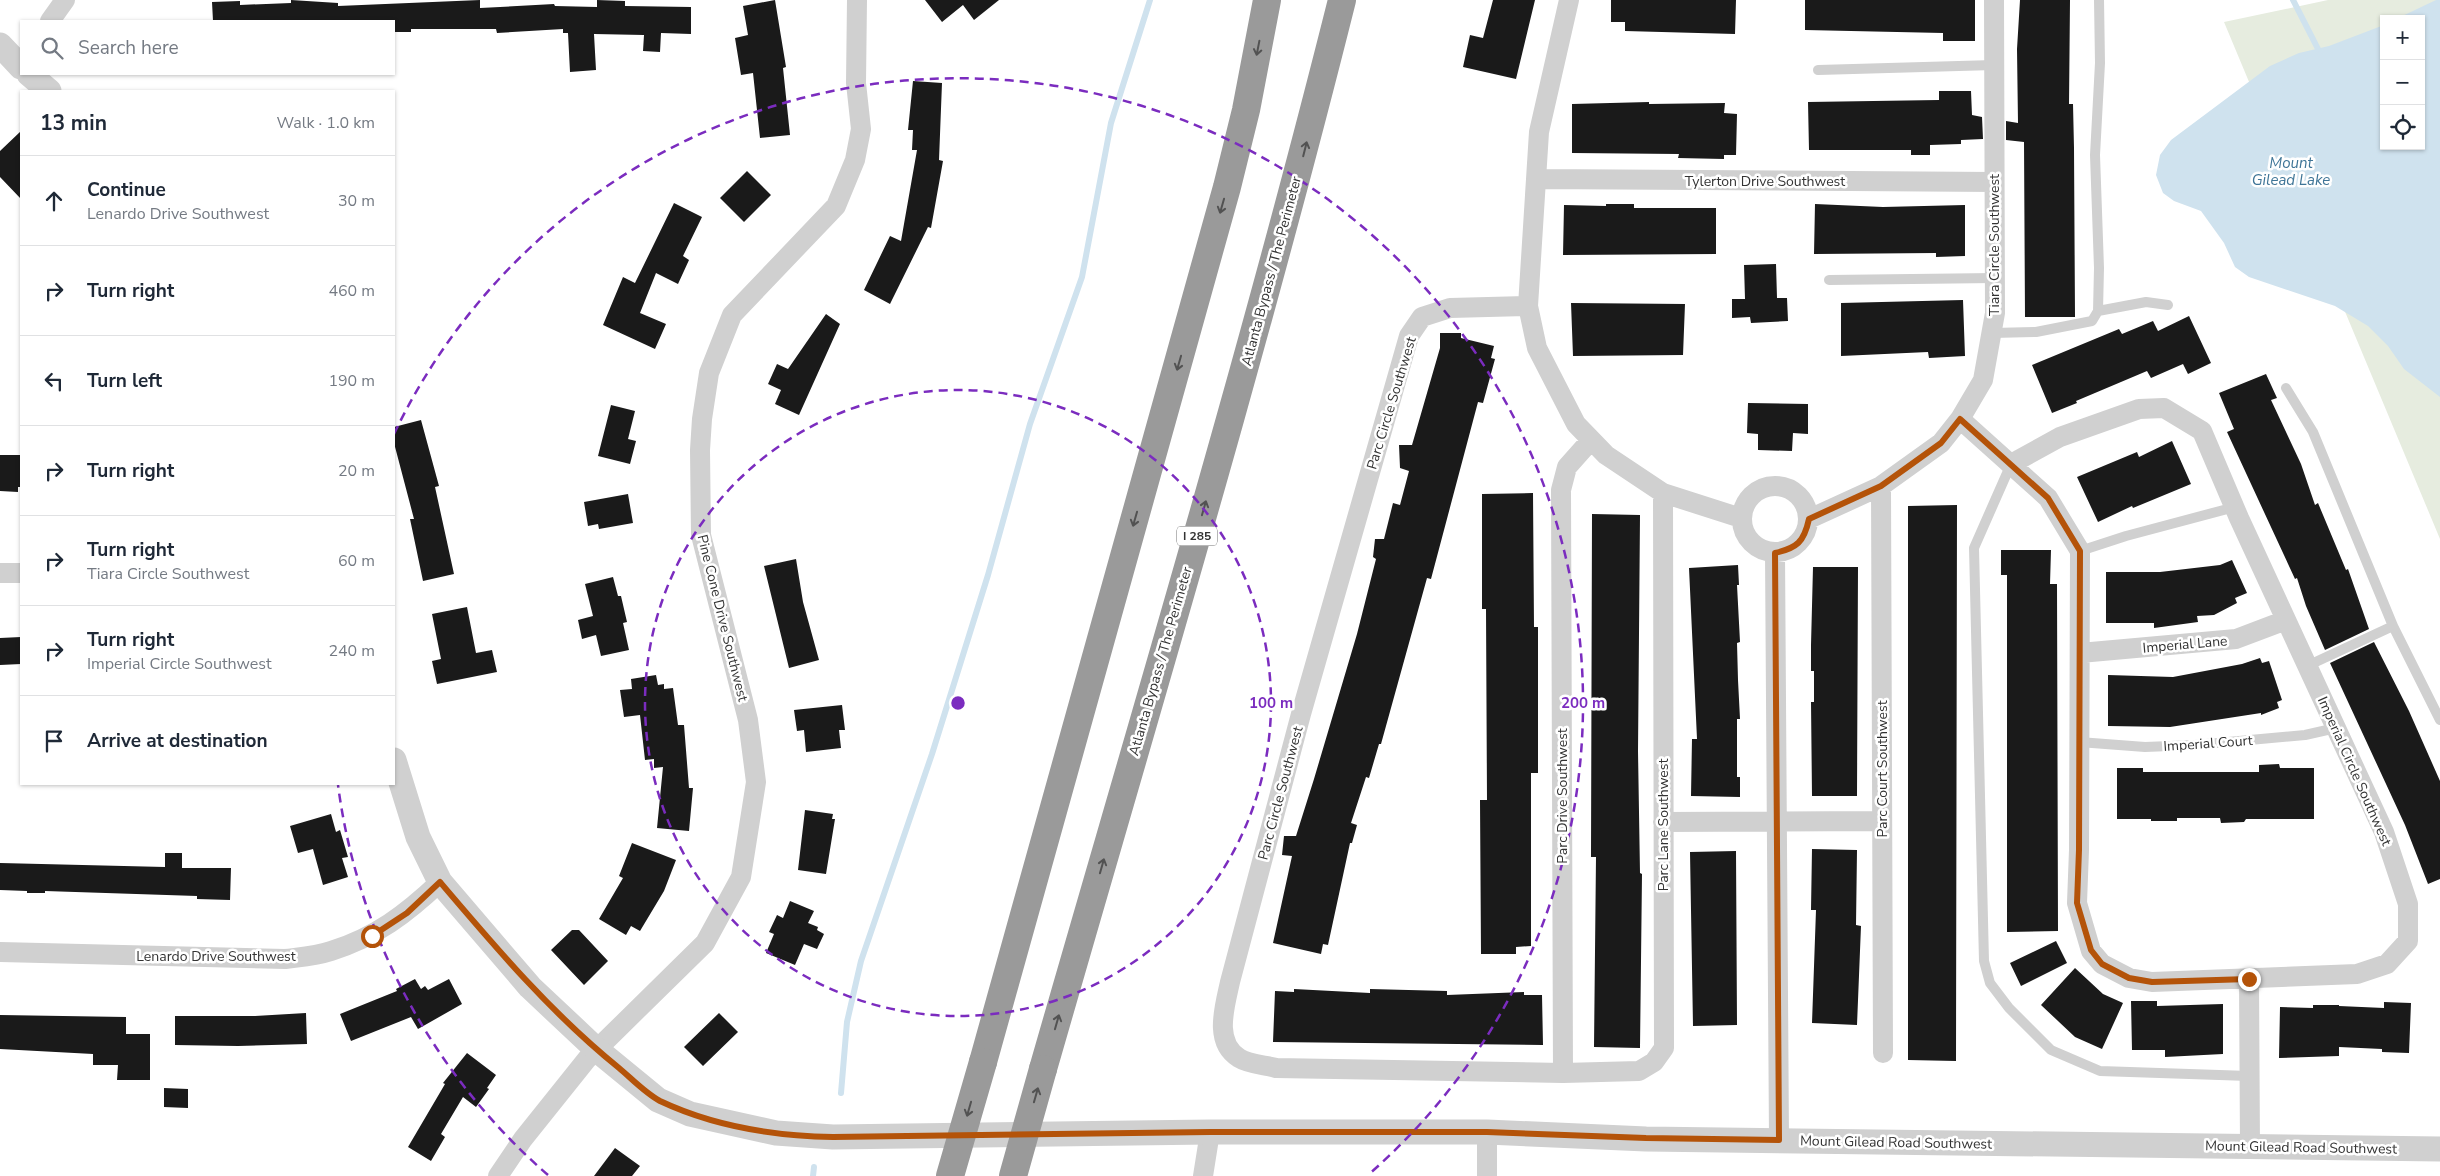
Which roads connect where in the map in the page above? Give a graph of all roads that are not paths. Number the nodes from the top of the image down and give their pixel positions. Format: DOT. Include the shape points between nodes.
graph roads {
  1 [pos="65,0"];
  2 [pos="857,0"];
  3 [pos="1267,0"];
  4 [pos="1342,0"];
  5 [pos="1569,0"];
  6 [pos="1994,0"];
  7 [pos="2098,0"];
  8 [pos="51,20"];
  9 [pos="0,46"];
  10 [pos="20,64"];
  11 [pos="1994,65"];
  12 [pos="1818,70"];
  13 [pos="32,75"];
  14 [pos="48,90"];
  15 [pos="1536,179"];
  16 [pos="1994,182"];
  17 [pos="1995,278"];
  18 [pos="1829,280"];
  19 [pos="2168,305"];
  20 [pos="1528,306"];
  21 [pos="2098,311"];
  22 [pos="1992,333"];
  23 [pos="2286,388"];
  24 [pos="1960,419"];
  25 [pos="1591,440"];
  26 [pos="2011,464"];
  27 [pos="1881,486"];
  28 [pos="1663,493"];
  29 [pos="2234,507"];
  30 [pos="1741,518"];
  31 [pos="1809,519"];
  32 [pos="2080,551"];
  33 [pos="1775,553"];
  34 [pos="0,573"];
  35 [pos="20,573"];
  36 [pos="2286,620"];
  37 [pos="2393,626"];
  38 [pos="2080,653"];
  39 [pos="2307,666"];
  40 [pos="2440,720"];
  41 [pos="2336,728"];
  42 [pos="2079,742"];
  43 [pos="395,763"];
  44 [pos="1777,820"];
  45 [pos="1882,821"];
  46 [pos="1663,822"];
  47 [pos="440,882"];
  48 [pos="0,952"];
  49 [pos="2249,979"];
  50 [pos="597,1050"];
  51 [pos="1883,1052"];
  52 [pos="1563,1073"];
  53 [pos="2249,1076"];
  54 [pos="1210,1132"];
  55 [pos="1487,1132"];
  56 [pos="1779,1140"];
  57 [pos="2250,1146"];
  58 [pos="2440,1149"];
  59 [pos="498,1176"];
  60 [pos="950,1176"];
  61 [pos="1013,1176"];
  62 [pos="1203,1176"];
  63 [pos="1487,1176"];
  1 -- 8 [label="street"];
  2 -- 50 [label="street, Pine Cone Drive Southwest" via="856,83 861,129 855,160 836,206 732,315 710,373 702,419 701,535 748,720 756,782 741,877 705,943"];
  3 -- 60 [label="highway, one-way, bridge" via="1227,187"];
  61 -- 4 [label="highway, Atlanta Bypass / The Perimeter / I 285, one-way, bridge" via="1243,374"];
  5 -- 15 [label="street" via="1539,132"];
  6 -- 11 [label="street, Tiara Circle Southwest"];
  7 -- 21 [label="lane" via="2100,62 2095,155"];
  9 -- 10 [label="street"];
  11 -- 12 [label="lane"];
  11 -- 16 [label="street, Tiara Circle Southwest"];
  13 -- 14 [label="street"];
  15 -- 16 [label="street, Tylerton Drive Southwest"];
  15 -- 20 [label="street"];
  16 -- 17 [label="street, Tiara Circle Southwest"];
  17 -- 18 [label="lane"];
  17 -- 22 [label="street, Tiara Circle Southwest"];
  19 -- 21 [label="lane" via="2146,302"];
  20 -- 25 [label="street" via="1537,348 1576,424"];
  20 -- 52 [label="street, Parc Circle Southwest" via="1450,308 1422,317 1409,336 1296,733 1230,982 1223,1034 1229,1051 1240,1060 1276,1068"];
  21 -- 22 [label="lane" via="2092,321 2036,332"];
  22 -- 24 [label="street, Tiara Circle Southwest" via="1983,380"];
  23 -- 37 [label="lane" via="2312,432"];
  24 -- 26 [label="street"];
  24 -- 27 [label="street, Tiara Circle Southwest" via="1941,443"];
  25 -- 28 [label="street" via="1606,455"];
  25 -- 52 [label="street, Parc Drive Southwest" via="1567,467 1561,490"];
  26 -- 29 [label="street, Imperial Circle Southwest" via="2060,438 2115,416 2139,409 2164,408 2202,430"];
  26 -- 32 [label="street" via="2048,498"];
  26 -- 53 [label="lane" via="1974,548 1984,961 1990,983 2009,1008 2051,1050 2100,1070"];
  27 -- 31 [label="street, Tiara Circle Southwest"];
  27 -- 45 [label="street, Parc Court Southwest"];
  28 -- 30 [label="street"];
  28 -- 46 [label="street, Parc Lane Southwest"];
  29 -- 32 [label="lane"];
  29 -- 36 [label="street, Imperial Circle Southwest"];
  30 -- 31 [label="street" via="1754,494 1776,486 1794,492 1805,504"];
  30 -- 33 [label="street" via="1742,528 1758,548"];
  31 -- 33 [label="street" via="1800,543"];
  32 -- 38 [label="street, Imperial Circle Southwest"];
  33 -- 44 [label="street"];
  34 -- 35 [label="street"];
  36 -- 38 [label="street, Imperial Lane" via="2236,639"];
  36 -- 39 [label="street, Imperial Circle Southwest"];
  37 -- 39 [label="lane"];
  37 -- 40 [label="lane"];
  38 -- 42 [label="street, Imperial Circle Southwest"];
  39 -- 41 [label="street, Imperial Circle Southwest"];
  41 -- 42 [label="lane, Imperial Court" via="2305,736 2194,745 2145,747"];
  41 -- 49 [label="street, Imperial Circle Southwest" via="2384,832 2408,904 2408,941 2387,964 2357,974"];
  42 -- 49 [label="street, Imperial Circle Southwest" via="2077,903 2091,950 2102,964 2129,978 2152,982"];
  43 -- 47 [label="street, Mount Gilead Road Southwest" via="418,837"];
  44 -- 45 [label="street"];
  44 -- 46 [label="street"];
  44 -- 56 [label="street"];
  45 -- 51 [label="street, Parc Court Southwest"];
  46 -- 52 [label="street, Parc Lane Southwest" via="1664,1048 1654,1062 1639,1071"];
  47 -- 48 [label="street, Lenardo Drive Southwest" via="407,913 372,936 329,952 285,959"];
  47 -- 50 [label="street, Mount Gilead Road Southwest" via="530,987"];
  49 -- 53 [label="street"];
  50 -- 54 [label="street, Mount Gilead Road Southwest" via="658,1100 690,1114 776,1133 888,1137"];
  50 -- 59 [label="street, Pine Cone Drive Southwest" via="532,1127"];
  53 -- 57 [label="street"];
  54 -- 55 [label="street, Mount Gilead Road Southwest"];
  54 -- 62 [label="street"];
  55 -- 56 [label="street, Mount Gilead Road Southwest"];
  55 -- 63 [label="street"];
  56 -- 57 [label="street, Mount Gilead Road Southwest"];
  57 -- 58 [label="street, Mount Gilead Road Southwest"];
}
